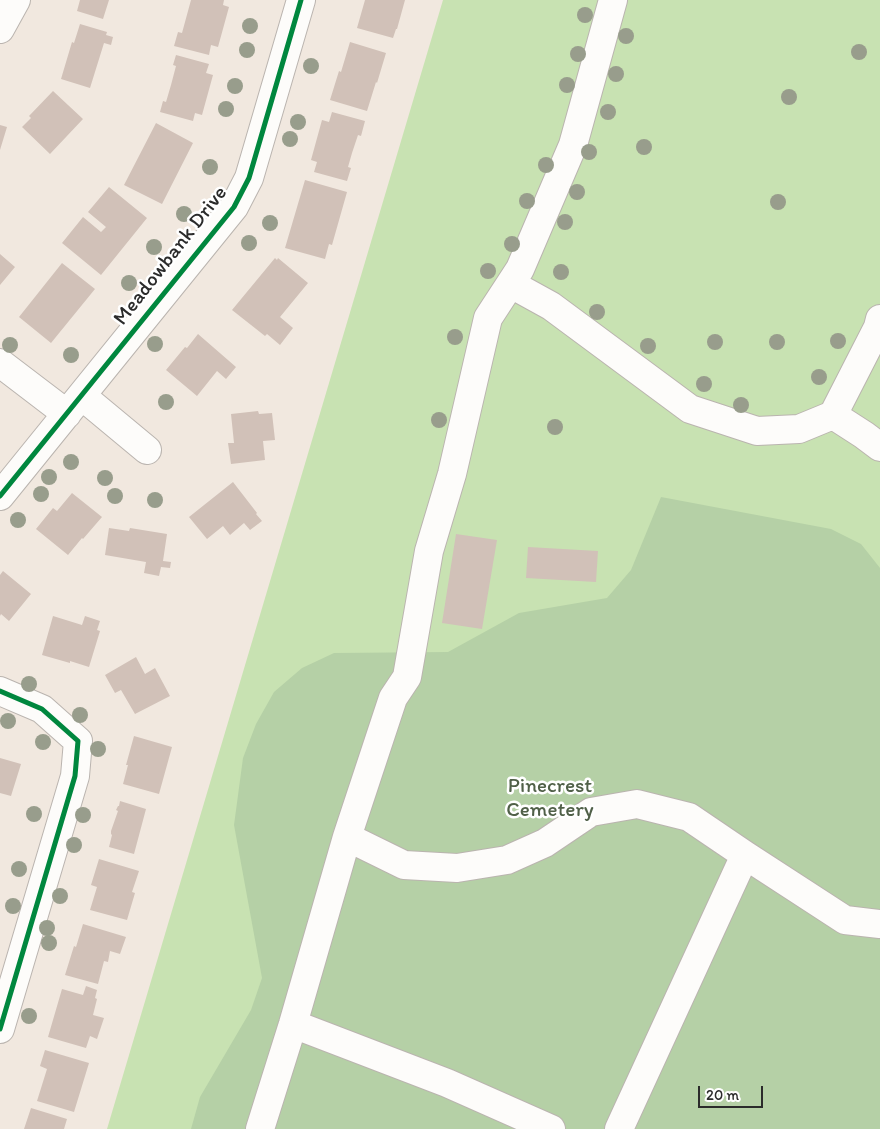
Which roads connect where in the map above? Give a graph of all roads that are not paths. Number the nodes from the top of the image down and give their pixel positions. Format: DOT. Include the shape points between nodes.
graph roads {
  1 [pos="16,0"];
  2 [pos="301,0"];
  3 [pos="613,0"];
  4 [pos="0,29"];
  5 [pos="511,284"];
  6 [pos="880,319"];
  7 [pos="0,363"];
  8 [pos="74,405"];
  9 [pos="834,416"];
  10 [pos="880,447"];
  11 [pos="147,450"];
  12 [pos="0,496"];
  13 [pos="0,691"];
  14 [pos="347,837"];
  15 [pos="745,855"];
  16 [pos="880,924"];
  17 [pos="293,1024"];
  18 [pos="0,1029"];
  19 [pos="260,1129"];
  20 [pos="551,1129"];
  21 [pos="619,1129"];
  1 -- 4 [label="street"];
  2 -- 8 [label="street, Meadowbank Drive" via="249,178 234,207"];
  3 -- 5 [label="street" via="572,144"];
  5 -- 9 [label="street" via="551,306 690,409 757,431 799,429"];
  5 -- 14 [label="street" via="488,318 452,474 429,552 407,677 393,698"];
  6 -- 9 [label="street"];
  7 -- 8 [label="street"];
  8 -- 11 [label="street"];
  8 -- 12 [label="street, Meadowbank Drive"];
  9 -- 10 [label="street"];
  13 -- 18 [label="street" via="42,709 78,742 75,776"];
  14 -- 15 [label="street" via="404,864 457,868 507,860 545,843 591,812 637,804 690,817"];
  14 -- 17 [label="street"];
  15 -- 16 [label="street" via="845,920"];
  15 -- 21 [label="street"];
  17 -- 19 [label="street"];
  17 -- 20 [label="street" via="447,1083"];
}
